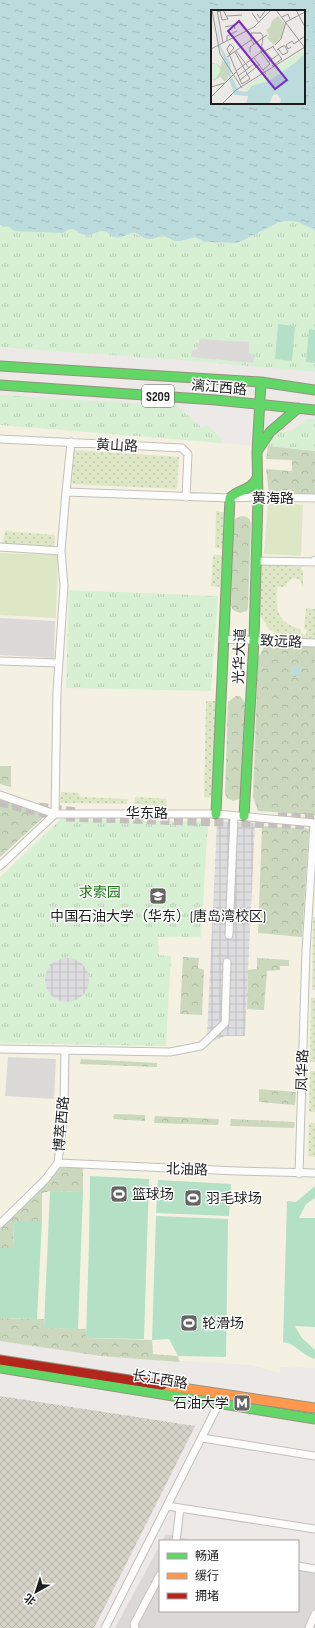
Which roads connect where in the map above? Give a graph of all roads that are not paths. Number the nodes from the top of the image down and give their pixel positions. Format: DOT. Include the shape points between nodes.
graph roads {
  1 [pos="0,366"];
  2 [pos="261,382"];
  3 [pos="0,384"];
  4 [pos="315,390"];
  5 [pos="259,404"];
  6 [pos="298,408"];
  7 [pos="315,410"];
  8 [pos="0,439"];
  9 [pos="71,442"];
  10 [pos="257,452"];
  11 [pos="258,476"];
  12 [pos="66,492"];
  13 [pos="186,497"];
  14 [pos="258,497"];
  15 [pos="230,498"];
  16 [pos="315,498"];
  17 [pos="0,547"];
  18 [pos="61,551"];
  19 [pos="315,560"];
  20 [pos="256,561"];
  21 [pos="223,639"];
  22 [pos="254,640"];
  23 [pos="315,643"];
  24 [pos="0,661"];
  25 [pos="59,663"];
  26 [pos="0,795"];
  27 [pos="55,814"];
  28 [pos="216,814"];
  29 [pos="234,816"];
  30 [pos="244,816"];
  31 [pos="314,823"];
  32 [pos="0,866"];
  33 [pos="229,935"];
  34 [pos="228,962"];
  35 [pos="0,1050"];
  36 [pos="65,1050"];
  37 [pos="58,1164"];
  38 [pos="315,1173"];
  39 [pos="299,1174"];
  40 [pos="0,1224"];
  41 [pos="0,1360"];
  42 [pos="0,1368"];
  43 [pos="220,1399"];
  44 [pos="315,1408"];
  45 [pos="315,1419"];
  46 [pos="202,1438"];
  47 [pos="315,1456"];
  48 [pos="167,1506"];
  49 [pos="180,1508"];
  50 [pos="315,1529"];
  51 [pos="176,1540"];
  52 [pos="299,1566"];
  53 [pos="315,1569"];
  54 [pos="159,1577"];
  55 [pos="315,1614"];
  56 [pos="105,1628"];
  57 [pos="135,1628"];
  58 [pos="309,1628"];
  1 -- 2 [label="main road, 漓江西路 / S209"];
  2 -- 4 [label="main road, 漓江西路 / S209"];
  2 -- 5 [label="main road, 光华大道"];
  3 -- 5 [label="main road, 漓江西路 / S209"];
  5 -- 6 [label="main road, 漓江西路 / S209"];
  5 -- 10 [label="main road, 光华大道"];
  6 -- 7 [label="main road, 漓江西路 / S209"];
  6 -- 10 [label="main road" via="270,433"];
  8 -- 9 [label="street, 黄山路"];
  9 -- 12 [label="street"];
  9 -- 13 [label="street, 黄山路" via="182,448 188,454"];
  10 -- 11 [label="main road, 光华大道"];
  11 -- 14 [label="main road, 光华大道"];
  11 -- 15 [label="main road" via="251,488 236,492"];
  12 -- 13 [label="street, 黄海路"];
  12 -- 18 [label="street"];
  13 -- 15 [label="street, 黄海路"];
  14 -- 15 [label="street, 黄海路"];
  14 -- 16 [label="street, 黄海路"];
  14 -- 20 [label="main road, 光华大道"];
  15 -- 21 [label="main road, 光华大道"];
  17 -- 18 [label="street"];
  18 -- 25 [label="street" via="64,586"];
  19 -- 20 [label="street"];
  20 -- 22 [label="main road, 光华大道"];
  21 -- 22 [label="street, 致远路"];
  21 -- 28 [label="main road, 光华大道"];
  22 -- 23 [label="street, 致远路"];
  22 -- 30 [label="main road, 光华大道"];
  24 -- 25 [label="street"];
  25 -- 27 [label="street"];
  26 -- 27 [label="street, 华东路"];
  27 -- 28 [label="street, 华东路"];
  27 -- 32 [label="street"];
  28 -- 29 [label="street, 华东路"];
  29 -- 30 [label="street, 华东路"];
  29 -- 33 [label="street"];
  30 -- 31 [label="street, 华东路"];
  31 -- 39 [label="street, 凤华路" via="306,950"];
  34 -- 36 [label="street" via="225,1024 201,1046 170,1052"];
  35 -- 36 [label="street"];
  36 -- 37 [label="street, 博萃西路" via="64,1109"];
  37 -- 39 [label="street, 北油路"];
  37 -- 40 [label="street, 博萃西路"];
  38 -- 39 [label="street, 北油路"];
  41 -- 43 [label="main road, 长江西路"];
  42 -- 43 [label="main road, 长江西路"];
  43 -- 44 [label="main road, 长江西路"];
  43 -- 45 [label="main road, 长江西路"];
  43 -- 46 [label="street"];
  46 -- 47 [label="street"];
  46 -- 48 [label="street"];
  48 -- 49 [label="street"];
  48 -- 56 [label="street"];
  49 -- 50 [label="street"];
  49 -- 51 [label="street"];
  52 -- 53 [label="street"];
  54 -- 57 [label="street" via="134,1624"];
  55 -- 58 [label="street"];
}
